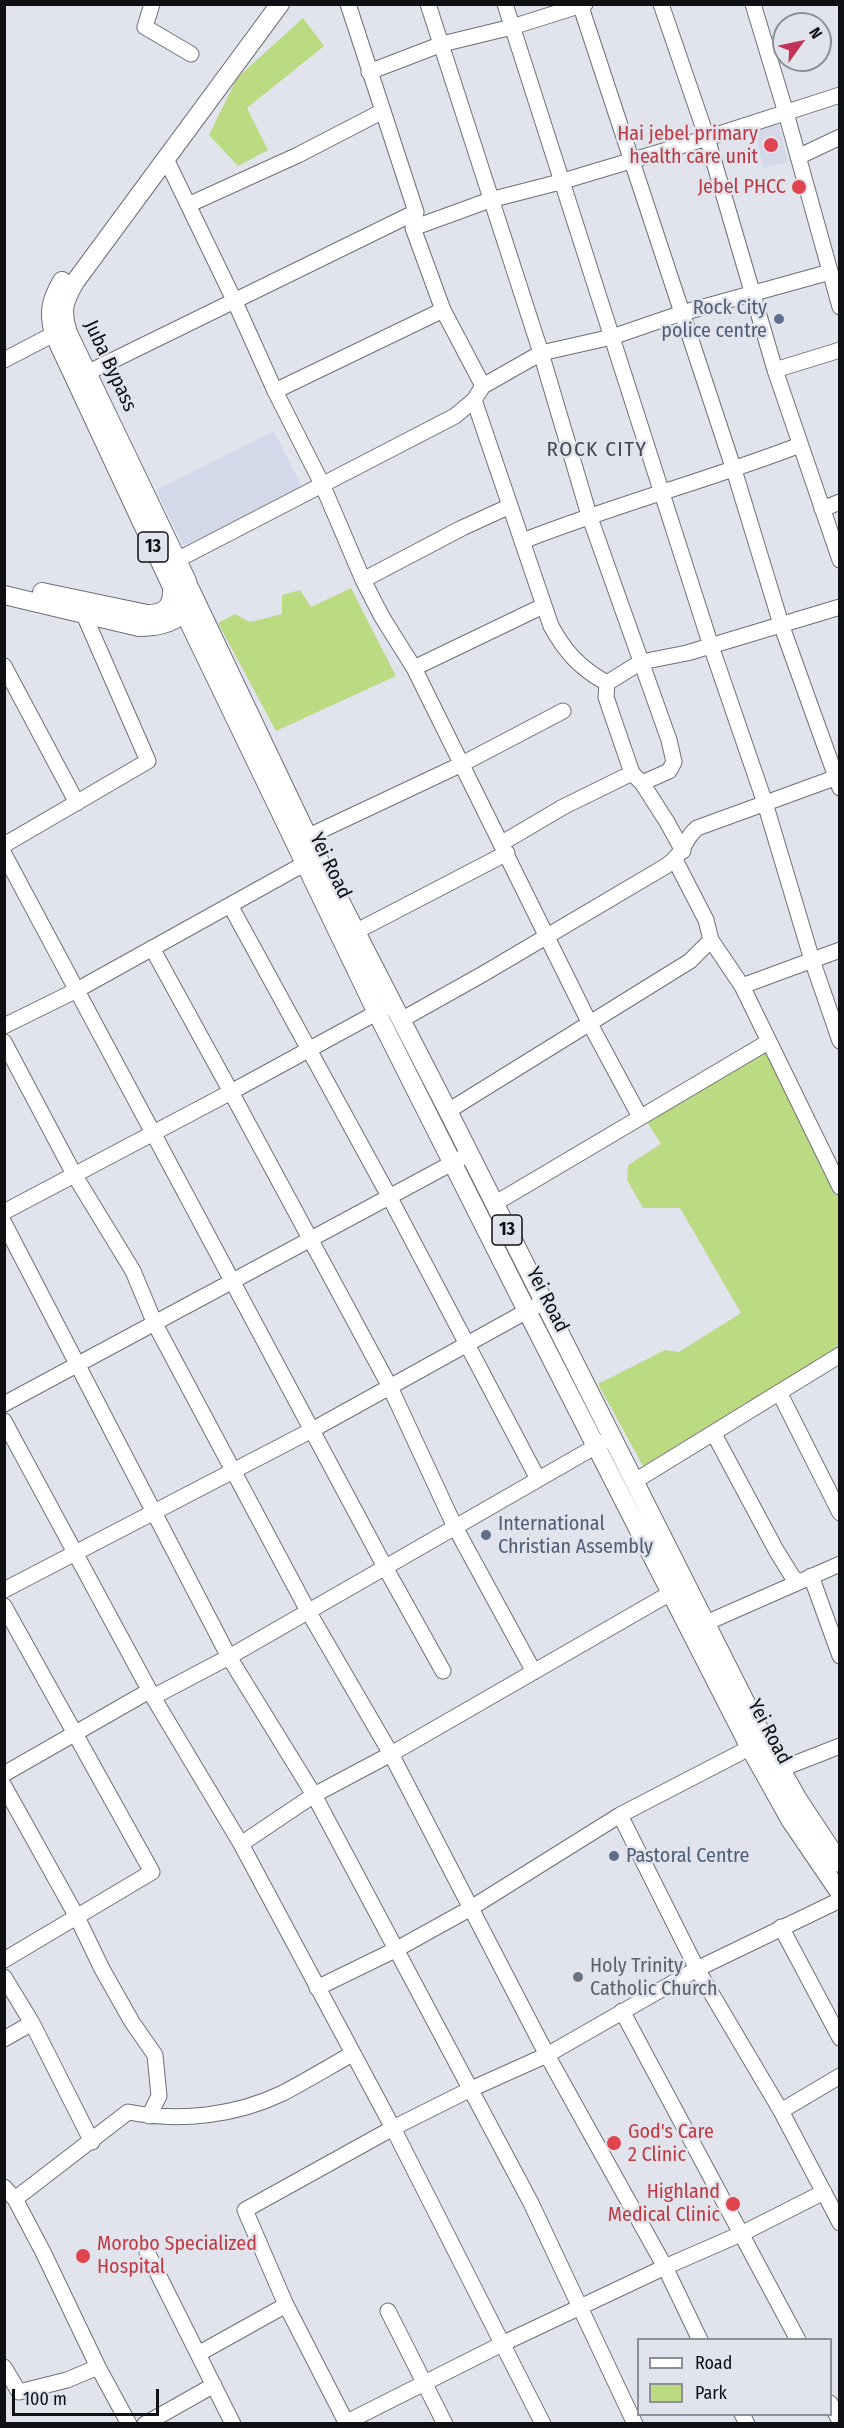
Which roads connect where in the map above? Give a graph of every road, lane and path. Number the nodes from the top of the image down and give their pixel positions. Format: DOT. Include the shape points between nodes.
graph roads {
  1 [pos="152,4"];
  2 [pos="266,4"];
  3 [pos="280,4"];
  4 [pos="348,4"];
  5 [pos="428,4"];
  6 [pos="505,4"];
  7 [pos="661,4"];
  8 [pos="753,4"];
  9 [pos="582,5"];
  10 [pos="512,27"];
  11 [pos="442,44"];
  12 [pos="191,54"];
  13 [pos="369,72"];
  14 [pos="840,95"];
  15 [pos="383,111"];
  16 [pos="786,113"];
  17 [pos="840,137"];
  18 [pos="707,138"];
  19 [pos="798,157"];
  20 [pos="166,159"];
  21 [pos="633,160"];
  22 [pos="560,182"];
  23 [pos="490,200"];
  24 [pos="188,205"];
  25 [pos="416,212"];
  26 [pos="413,228"];
  27 [pos="830,272"];
  28 [pos="752,293"];
  29 [pos="235,302"];
  30 [pos="839,306"];
  31 [pos="443,310"];
  32 [pos="682,313"];
  33 [pos="54,334"];
  34 [pos="612,337"];
  35 [pos="840,350"];
  36 [pos="541,353"];
  37 [pos="4,360"];
  38 [pos="775,370"];
  39 [pos="87,373"];
  40 [pos="483,386"];
  41 [pos="275,392"];
  42 [pos="474,400"];
  43 [pos="800,445"];
  44 [pos="734,470"];
  45 [pos="322,484"];
  46 [pos="662,492"];
  47 [pos="840,502"];
  48 [pos="510,506"];
  49 [pos="822,509"];
  50 [pos="589,515"];
  51 [pos="523,541"];
  52 [pos="177,560"];
  53 [pos="840,560"];
  54 [pos="363,580"];
  55 [pos="4,583"];
  56 [pos="181,588"];
  57 [pos="4,595"];
  58 [pos="543,606"];
  59 [pos="840,607"];
  60 [pos="184,612"];
  61 [pos="85,617"];
  62 [pos="781,624"];
  63 [pos="711,646"];
  64 [pos="641,662"];
  65 [pos="4,666"];
  66 [pos="414,668"];
  67 [pos="607,683"];
  68 [pos="563,711"];
  69 [pos="462,764"];
  70 [pos="637,778"];
  71 [pos="838,780"];
  72 [pos="77,803"];
  73 [pos="765,803"];
  74 [pos="307,837"];
  75 [pos="4,845"];
  76 [pos="504,848"];
  77 [pos="4,854"];
  78 [pos="679,856"];
  79 [pos="304,864"];
  80 [pos="230,905"];
  81 [pos="355,932"];
  82 [pos="548,936"];
  83 [pos="711,940"];
  84 [pos="152,948"];
  85 [pos="840,950"];
  86 [pos="812,960"];
  87 [pos="742,986"];
  88 [pos="76,990"];
  89 [pos="390,1012"];
  90 [pos="590,1024"];
  91 [pos="4,1026"];
  92 [pos="840,1041"];
  93 [pos="4,1042"];
  94 [pos="768,1042"];
  95 [pos="310,1050"];
  96 [pos="231,1092"];
  97 [pos="448,1111"];
  98 [pos="640,1117"];
  99 [pos="154,1133"];
  100 [pos="469,1154"];
  101 [pos="453,1163"];
  102 [pos="75,1176"];
  103 [pos="840,1187"];
  104 [pos="390,1198"];
  105 [pos="494,1204"];
  106 [pos="4,1212"];
  107 [pos="4,1223"];
  108 [pos="310,1241"];
  109 [pos="233,1282"];
  110 [pos="544,1302"];
  111 [pos="528,1311"];
  112 [pos="155,1324"];
  113 [pos="467,1345"];
  114 [pos="840,1355"];
  115 [pos="78,1365"];
  116 [pos="390,1387"];
  117 [pos="779,1392"];
  118 [pos="4,1404"];
  119 [pos="4,1421"];
  120 [pos="312,1430"];
  121 [pos="714,1434"];
  122 [pos="605,1442"];
  123 [pos="235,1471"];
  124 [pos="538,1479"];
  125 [pos="635,1481"];
  126 [pos="156,1513"];
  127 [pos="840,1513"];
  128 [pos="455,1527"];
  129 [pos="75,1554"];
  130 [pos="840,1564"];
  131 [pos="385,1567"];
  132 [pos="804,1579"];
  133 [pos="679,1588"];
  134 [pos="4,1590"];
  135 [pos="4,1606"];
  136 [pos="308,1611"];
  137 [pos="706,1623"];
  138 [pos="840,1656"];
  139 [pos="229,1657"];
  140 [pos="443,1671"];
  141 [pos="534,1672"];
  142 [pos="151,1694"];
  143 [pos="75,1732"];
  144 [pos="757,1743"];
  145 [pos="840,1746"];
  146 [pos="391,1754"];
  147 [pos="781,1769"];
  148 [pos="4,1774"];
  149 [pos="4,1786"];
  150 [pos="314,1795"];
  151 [pos="620,1815"];
  152 [pos="241,1844"];
  153 [pos="840,1863"];
  154 [pos="840,1893"];
  155 [pos="840,1900"];
  156 [pos="471,1908"];
  157 [pos="77,1917"];
  158 [pos="781,1927"];
  159 [pos="397,1949"];
  160 [pos="4,1960"];
  161 [pos="697,1969"];
  162 [pos="4,1977"];
  163 [pos="317,1988"];
  164 [pos="622,2011"];
  165 [pos="32,2023"];
  166 [pos="840,2038"];
  167 [pos="4,2039"];
  168 [pos="352,2054"];
  169 [pos="547,2055"];
  170 [pos="840,2076"];
  171 [pos="469,2090"];
  172 [pos="781,2111"];
  173 [pos="149,2116"];
  174 [pos="393,2128"];
  175 [pos="92,2142"];
  176 [pos="824,2192"];
  177 [pos="8,2193"];
  178 [pos="840,2223"];
  179 [pos="743,2233"];
  180 [pos="147,2252"];
  181 [pos="665,2267"];
  182 [pos="286,2305"];
  183 [pos="581,2307"];
  184 [pos="388,2311"];
  185 [pos="699,2338"];
  186 [pos="797,2338"];
  187 [pos="504,2343"];
  188 [pos="198,2354"];
  189 [pos="4,2367"];
  190 [pos="98,2367"];
  191 [pos="424,2383"];
  192 [pos="214,2385"];
  193 [pos="832,2405"];
  194 [pos="840,2421"];
  195 [pos="347,2423"];
  196 [pos="129,2424"];
  197 [pos="145,2424"];
  198 [pos="234,2424"];
  199 [pos="445,2424"];
  200 [pos="543,2424"];
  201 [pos="635,2424"];
  1 -- 12 [label="street" via="145,27"];
  2 -- 33 [label="main road, Juba Bypass" via="53,295 49,310"];
  3 -- 20 [label="main road, Juba Bypass"];
  4 -- 13 [label="street"];
  5 -- 11 [label="street"];
  6 -- 10 [label="street"];
  7 -- 18 [label="street"];
  8 -- 16 [label="street"];
  9 -- 10 [label="street"];
  9 -- 21 [label="street"];
  10 -- 11 [label="street"];
  10 -- 22 [label="street"];
  11 -- 13 [label="street"];
  11 -- 23 [label="street"];
  13 -- 15 [label="street"];
  14 -- 16 [label="street"];
  15 -- 24 [label="street"];
  15 -- 25 [label="street"];
  16 -- 18 [label="street"];
  16 -- 19 [label="street"];
  17 -- 19 [label="street"];
  18 -- 21 [label="street"];
  18 -- 28 [label="street"];
  19 -- 27 [label="street"];
  20 -- 24 [label="street"];
  20 -- 39 [label="main road, Juba Bypass" via="65,300 63,317"];
  21 -- 22 [label="street"];
  21 -- 32 [label="street"];
  22 -- 23 [label="street"];
  22 -- 34 [label="street"];
  23 -- 26 [label="street"];
  23 -- 36 [label="street"];
  24 -- 29 [label="street"];
  25 -- 26 [label="street"];
  25 -- 29 [label="street"];
  26 -- 31 [label="street"];
  27 -- 28 [label="street"];
  27 -- 30 [label="street"];
  28 -- 32 [label="street"];
  28 -- 38 [label="street"];
  29 -- 39 [label="street"];
  29 -- 41 [label="street"];
  31 -- 40 [label="street"];
  31 -- 41 [label="street"];
  32 -- 34 [label="street"];
  32 -- 44 [label="street"];
  33 -- 37 [label="street"];
  33 -- 56 [label="main road, Juba Bypass / 13"];
  34 -- 36 [label="street"];
  34 -- 46 [label="street"];
  35 -- 38 [label="street"];
  36 -- 40 [label="street"];
  36 -- 50 [label="street"];
  38 -- 43 [label="street"];
  39 -- 52 [label="main road, Juba Bypass"];
  40 -- 42 [label="street"];
  41 -- 45 [label="street"];
  42 -- 45 [label="street" via="456,416"];
  42 -- 48 [label="street"];
  43 -- 44 [label="street"];
  43 -- 49 [label="street"];
  44 -- 46 [label="street"];
  44 -- 62 [label="street"];
  45 -- 52 [label="street"];
  45 -- 54 [label="street"];
  46 -- 50 [label="street"];
  46 -- 63 [label="street"];
  47 -- 49 [label="street"];
  48 -- 51 [label="street"];
  48 -- 54 [label="street"];
  49 -- 53 [label="street"];
  50 -- 51 [label="street"];
  50 -- 64 [label="street"];
  51 -- 58 [label="street"];
  52 -- 56 [label="main road, Juba Bypass"];
  54 -- 66 [label="street"];
  55 -- 56 [label="main road, 13" via="153,614 169,608"];
  56 -- 60 [label="main road, Yei Road"];
  56 -- 74 [label="main road, Yei Road / 13"];
  57 -- 60 [label="main road" via="139,627 167,624"];
  58 -- 66 [label="street"];
  58 -- 67 [label="street" via="571,657"];
  59 -- 62 [label="street"];
  60 -- 79 [label="main road, Yei Road"];
  61 -- 72 [label="street" via="148,761"];
  62 -- 63 [label="street"];
  62 -- 71 [label="street"];
  63 -- 64 [label="street"];
  63 -- 73 [label="street"];
  64 -- 67 [label="street"];
  64 -- 70 [label="street" via="674,762 669,771"];
  65 -- 72 [label="street"];
  66 -- 69 [label="street"];
  67 -- 70 [label="street" via="606,697"];
  68 -- 69 [label="street"];
  69 -- 74 [label="street"];
  69 -- 76 [label="street"];
  70 -- 76 [label="street" via="563,807"];
  70 -- 78 [label="street"];
  71 -- 73 [label="street"];
  72 -- 75 [label="street"];
  73 -- 78 [label="street" via="697,828"];
  73 -- 86 [label="street"];
  74 -- 81 [label="main road, Yei Road / 13"];
  76 -- 81 [label="street"];
  76 -- 82 [label="street"];
  77 -- 88 [label="street"];
  78 -- 82 [label="street"];
  78 -- 83 [label="street"];
  79 -- 80 [label="street"];
  79 -- 89 [label="main road, Yei Road"];
  80 -- 84 [label="street"];
  80 -- 95 [label="street"];
  81 -- 89 [label="main road, Yei Road / 13"];
  82 -- 89 [label="street"];
  82 -- 90 [label="street"];
  83 -- 87 [label="street"];
  83 -- 90 [label="street" via="690,961"];
  84 -- 88 [label="street"];
  84 -- 96 [label="street"];
  85 -- 86 [label="street"];
  86 -- 87 [label="street"];
  86 -- 92 [label="street"];
  87 -- 94 [label="street"];
  88 -- 91 [label="street"];
  88 -- 99 [label="street"];
  89 -- 95 [label="street"];
  89 -- 97 [label="main road, Yei Road / 13"];
  89 -- 101 [label="main road, Yei Road"];
  90 -- 97 [label="street"];
  90 -- 98 [label="street"];
  93 -- 102 [label="street"];
  94 -- 98 [label="street"];
  94 -- 103 [label="street"];
  95 -- 96 [label="street"];
  95 -- 104 [label="street"];
  96 -- 99 [label="street"];
  96 -- 108 [label="street"];
  97 -- 100 [label="main road, Yei Road / 13"];
  98 -- 105 [label="street"];
  99 -- 102 [label="street"];
  99 -- 109 [label="street"];
  100 -- 101 [label="street"];
  100 -- 105 [label="main road, Yei Road / 13"];
  101 -- 104 [label="street"];
  101 -- 111 [label="main road, Yei Road"];
  102 -- 106 [label="street"];
  102 -- 112 [label="street" via="133,1271"];
  104 -- 108 [label="street"];
  104 -- 113 [label="street"];
  105 -- 110 [label="main road, Yei Road / 13"];
  107 -- 115 [label="street"];
  108 -- 109 [label="street"];
  108 -- 116 [label="street"];
  109 -- 112 [label="street"];
  109 -- 120 [label="street"];
  110 -- 111 [label="street"];
  110 -- 122 [label="main road, Yei Road / 13"];
  111 -- 113 [label="street"];
  111 -- 122 [label="main road, Yei Road"];
  112 -- 115 [label="street"];
  112 -- 123 [label="street"];
  113 -- 116 [label="street"];
  113 -- 124 [label="street"];
  114 -- 117 [label="street"];
  115 -- 118 [label="street"];
  115 -- 126 [label="street"];
  116 -- 120 [label="street"];
  116 -- 128 [label="street"];
  117 -- 121 [label="street"];
  117 -- 127 [label="street"];
  119 -- 129 [label="street"];
  120 -- 123 [label="street"];
  120 -- 131 [label="street"];
  121 -- 125 [label="street"];
  121 -- 132 [label="street" via="792,1576"];
  122 -- 124 [label="street"];
  122 -- 125 [label="main road, Yei Road / 13"];
  122 -- 133 [label="main road, Yei Road"];
  123 -- 126 [label="street"];
  123 -- 136 [label="street"];
  124 -- 128 [label="street"];
  125 -- 133 [label="main road, Yei Road / 13"];
  126 -- 129 [label="street"];
  126 -- 139 [label="street"];
  128 -- 131 [label="street"];
  128 -- 141 [label="street"];
  129 -- 134 [label="street"];
  129 -- 142 [label="street"];
  130 -- 132 [label="street"];
  131 -- 136 [label="street"];
  131 -- 140 [label="street"];
  132 -- 137 [label="street"];
  132 -- 138 [label="street"];
  133 -- 137 [label="main road, Yei Road / 13"];
  133 -- 141 [label="street"];
  133 -- 144 [label="main road, Yei Road"];
  135 -- 143 [label="street"];
  136 -- 139 [label="street"];
  136 -- 146 [label="street"];
  137 -- 144 [label="main road, Yei Road / 13"];
  139 -- 142 [label="street"];
  139 -- 150 [label="street"];
  141 -- 146 [label="street"];
  142 -- 143 [label="street"];
  142 -- 152 [label="street"];
  143 -- 148 [label="street"];
  143 -- 157 [label="street" via="152,1872"];
  144 -- 147 [label="main road, Yei Road / 13"];
  144 -- 151 [label="street"];
  144 -- 154 [label="main road, Yei Road" via="791,1821"];
  145 -- 147 [label="street"];
  146 -- 150 [label="street"];
  146 -- 156 [label="street"];
  147 -- 153 [label="main road, Yei Road / 13"];
  149 -- 157 [label="street"];
  150 -- 152 [label="street"];
  150 -- 159 [label="street"];
  151 -- 156 [label="street"];
  151 -- 161 [label="street"];
  152 -- 163 [label="street"];
  155 -- 158 [label="street"];
  156 -- 159 [label="street"];
  156 -- 169 [label="street"];
  157 -- 160 [label="street"];
  157 -- 173 [label="street" via="122,2006 155,2055 159,2096"];
  158 -- 161 [label="street"];
  158 -- 166 [label="street"];
  159 -- 163 [label="street"];
  159 -- 171 [label="street"];
  161 -- 164 [label="street"];
  161 -- 172 [label="street"];
  162 -- 165 [label="street"];
  163 -- 168 [label="street"];
  164 -- 169 [label="street"];
  164 -- 179 [label="street"];
  165 -- 167 [label="street"];
  165 -- 175 [label="street"];
  168 -- 173 [label="street" via="281,2094 228,2113"];
  168 -- 174 [label="street"];
  169 -- 171 [label="street"];
  169 -- 181 [label="street"];
  170 -- 172 [label="street"];
  171 -- 174 [label="street"];
  171 -- 183 [label="street" via="531,2203"];
  172 -- 176 [label="street"];
  173 -- 175 [label="street" via="128,2112"];
  174 -- 182 [label="street" via="244,2210"];
  174 -- 187 [label="street"];
  175 -- 177 [label="street"];
  176 -- 178 [label="street"];
  176 -- 179 [label="street"];
  177 -- 190 [label="street" via="44,2252"];
  179 -- 181 [label="street"];
  179 -- 186 [label="street"];
  180 -- 188 [label="street"];
  181 -- 183 [label="street"];
  181 -- 185 [label="street"];
  182 -- 188 [label="street"];
  182 -- 195 [label="street"];
  183 -- 187 [label="street"];
  183 -- 201 [label="street"];
  184 -- 191 [label="street"];
  187 -- 191 [label="street"];
  187 -- 200 [label="street"];
  188 -- 192 [label="street"];
  189 -- 190 [label="street" via="19,2392 67,2380"];
  190 -- 196 [label="street"];
  191 -- 195 [label="street"];
  191 -- 199 [label="street"];
  192 -- 197 [label="street"];
  192 -- 198 [label="street"];
  193 -- 194 [label="street"];
}
